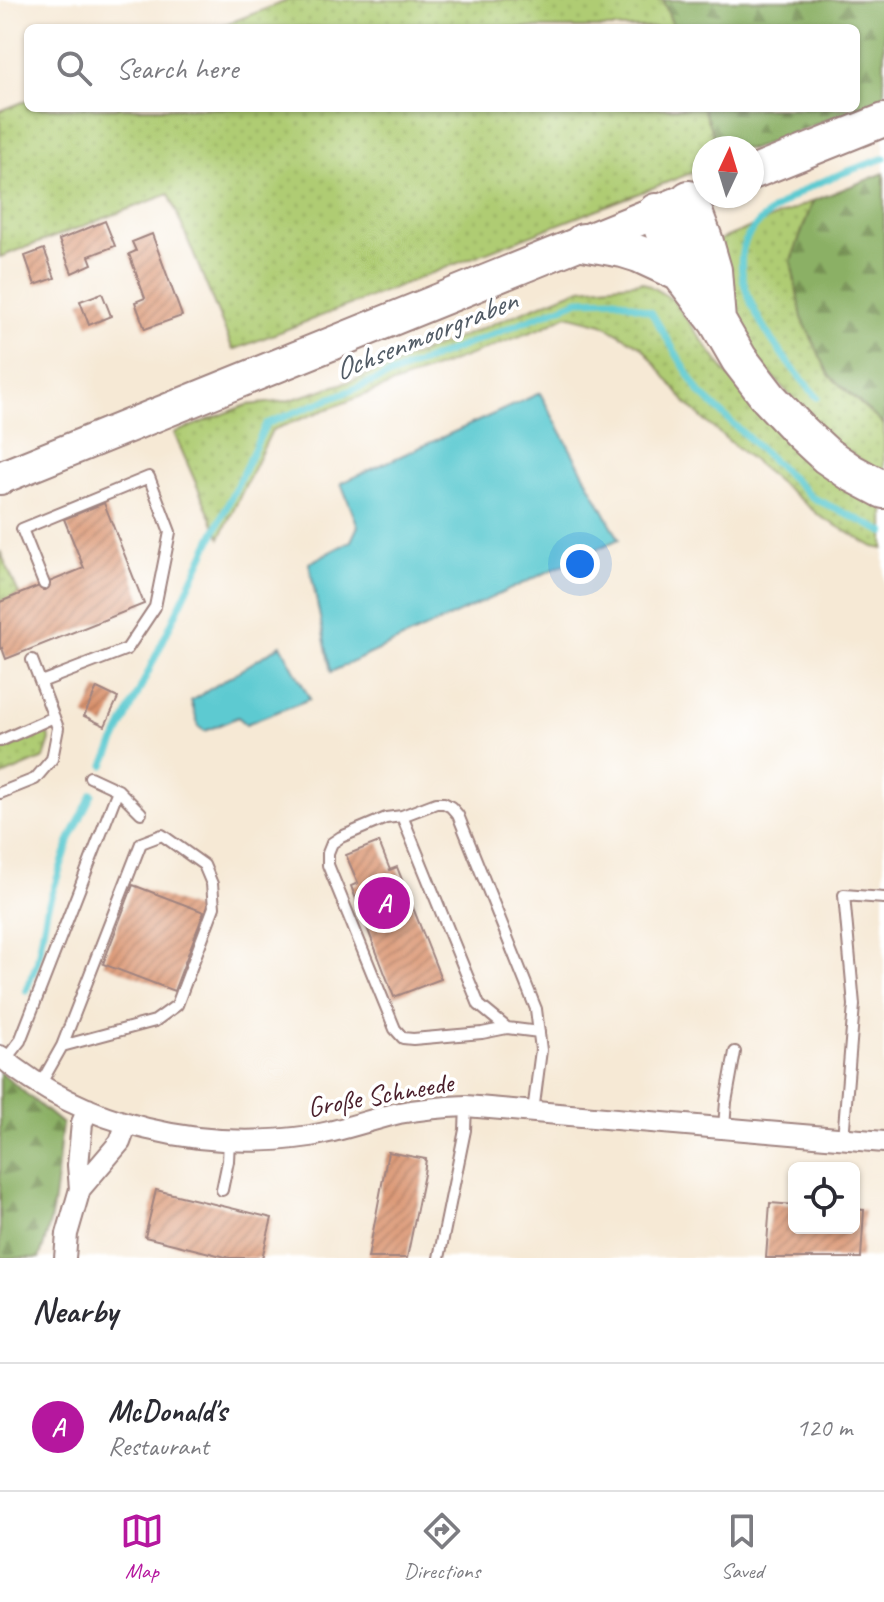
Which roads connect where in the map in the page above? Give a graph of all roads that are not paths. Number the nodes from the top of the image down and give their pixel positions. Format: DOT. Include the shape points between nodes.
graph roads {
  1 [pos="884,120"];
  2 [pos="764,168"];
  3 [pos="683,201"];
  4 [pos="583,242"];
  5 [pos="680,273"];
  6 [pos="717,321"];
  7 [pos="0,478"];
  8 [pos="884,490"];
  9 [pos="44,584"];
  10 [pos="32,660"];
  11 [pos="41,682"];
  12 [pos="54,717"];
  13 [pos="0,741"];
  14 [pos="90,777"];
  15 [pos="118,790"];
  16 [pos="0,793"];
  17 [pos="141,813"];
  18 [pos="402,816"];
  19 [pos="884,898"];
  20 [pos="507,1028"];
  21 [pos="539,1032"];
  22 [pos="62,1046"];
  23 [pos="735,1052"];
  24 [pos="3,1058"];
  25 [pos="40,1085"];
  26 [pos="466,1106"];
  27 [pos="88,1109"];
  28 [pos="533,1112"];
  29 [pos="127,1123"];
  30 [pos="724,1127"];
  31 [pos="843,1139"];
  32 [pos="229,1140"];
  33 [pos="884,1142"];
  34 [pos="80,1189"];
  35 [pos="222,1190"];
  36 [pos="65,1258"];
  37 [pos="439,1258"];
  1 -- 2 [label="main road"];
  3 -- 4 [label="main road"];
  3 -- 5 [label="highway"];
  3 -- 6 [label="highway" via="704,239 713,270"];
  4 -- 5 [label="highway" via="639,254"];
  4 -- 7 [label="main road"];
  5 -- 6 [label="highway"];
  6 -- 8 [label="highway" via="739,359 800,431 839,465"];
  9 -- 11 [label="lane" via="22,529 149,477 170,532 155,607 127,649"];
  10 -- 11 [label="lane"];
  11 -- 12 [label="lane"];
  12 -- 13 [label="lane"];
  12 -- 16 [label="lane" via="58,728 52,759 35,779"];
  14 -- 15 [label="lane"];
  15 -- 17 [label="lane"];
  15 -- 24 [label="lane" via="20,1041"];
  18 -- 20 [label="lane" via="479,1005"];
  18 -- 20 [label="lane" via="341,837 328,853 328,865 395,1029 413,1039"];
  18 -- 21 [label="lane" via="436,803 458,815 536,1009"];
  19 -- 31 [label="lane" via="844,895 854,1005"];
  20 -- 21 [label="lane"];
  21 -- 28 [label="lane"];
  22 -- 22 [label="lane" via="141,843 162,835 204,865 213,895 214,907 177,1005 155,1021"];
  22 -- 25 [label="lane"];
  23 -- 30 [label="lane"];
  24 -- 25 [label="street, Große Schneede"];
  25 -- 27 [label="street, Große Schneede"];
  26 -- 28 [label="street, Große Schneede"];
  26 -- 32 [label="street, Große Schneede" via="400,1113 314,1135"];
  26 -- 37 [label="lane"];
  27 -- 29 [label="street, Große Schneede"];
  27 -- 34 [label="street" via="82,1123"];
  28 -- 30 [label="street, Große Schneede"];
  29 -- 32 [label="street, Große Schneede"];
  29 -- 34 [label="street" via="120,1142"];
  30 -- 31 [label="street, Große Schneede"];
  31 -- 33 [label="street, Große Schneede"];
  32 -- 35 [label="lane"];
  34 -- 36 [label="street"];
}
